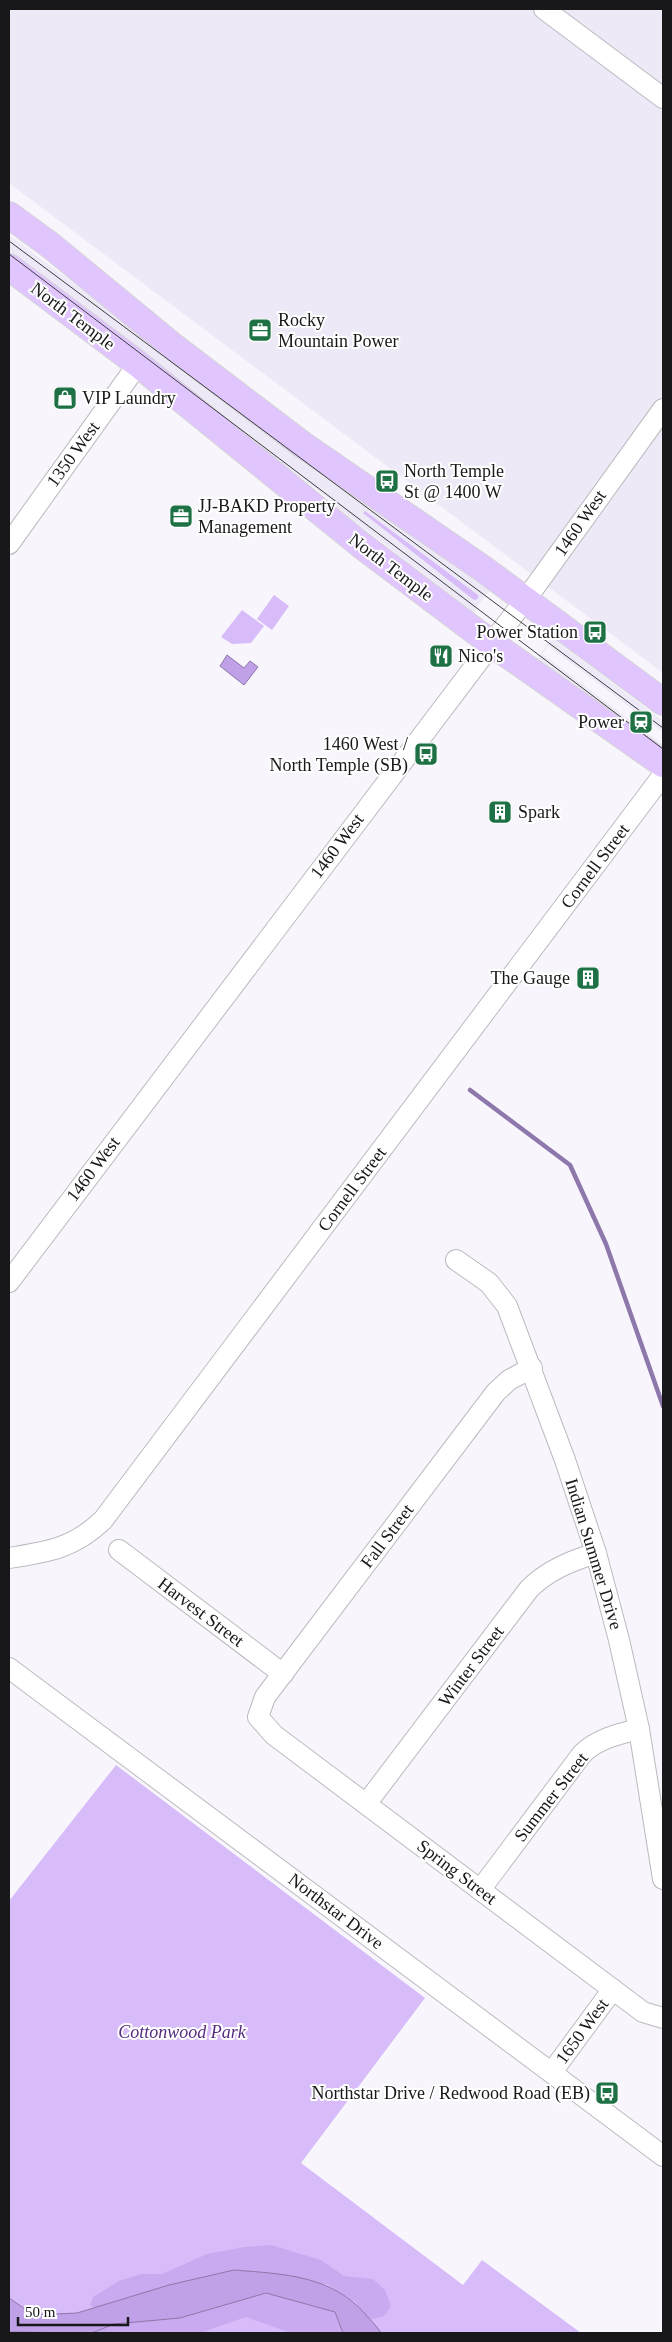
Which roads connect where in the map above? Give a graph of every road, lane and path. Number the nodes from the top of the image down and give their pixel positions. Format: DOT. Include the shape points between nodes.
graph roads {
  1 [pos="544,9"];
  2 [pos="663,98"];
  3 [pos="9,214"];
  4 [pos="9,267"];
  5 [pos="138,364"];
  6 [pos="663,409"];
  7 [pos="9,544"];
  8 [pos="525,599"];
  9 [pos="491,643"];
  10 [pos="663,702"];
  11 [pos="663,764"];
  12 [pos="663,775"];
  13 [pos="456,1260"];
  14 [pos="9,1282"];
  15 [pos="532,1368"];
  16 [pos="119,1550"];
  17 [pos="596,1553"];
  18 [pos="9,1558"];
  19 [pos="9,1668"];
  20 [pos="283,1674"];
  21 [pos="258,1717"];
  22 [pos="639,1729"];
  23 [pos="366,1804"];
  24 [pos="663,1878"];
  25 [pos="480,1890"];
  26 [pos="613,1989"];
  27 [pos="663,2018"];
  28 [pos="552,2072"];
  29 [pos="663,2156"];
  1 -- 2 [label="street"];
  3 -- 8 [label="main road" via="174,347 303,445"];
  4 -- 5 [label="main road, North Temple"];
  5 -- 7 [label="street, 1350 West"];
  5 -- 9 [label="main road, North Temple" via="319,513"];
  6 -- 8 [label="street, 1460 West"];
  8 -- 9 [label="street, 1460 West"];
  8 -- 10 [label="main road"];
  9 -- 11 [label="main road, North Temple"];
  9 -- 14 [label="street, 1460 West"];
  12 -- 18 [label="street, Cornell Street" via="103,1520 76,1542 59,1549"];
  13 -- 15 [label="street, Indian Summer Drive" via="489,1283 503,1298"];
  15 -- 17 [label="street, Indian Summer Drive"];
  15 -- 20 [label="street, Fall Street" via="509,1380 496,1392"];
  16 -- 20 [label="street, Harvest Street"];
  17 -- 22 [label="street, Indian Summer Drive"];
  17 -- 23 [label="street, Winter Street" via="544,1575 529,1589"];
  19 -- 28 [label="street, Northstar Drive"];
  20 -- 21 [label="street, Fall Street" via="265,1697"];
  21 -- 23 [label="street, Spring Street" via="274,1735"];
  22 -- 24 [label="street, Indian Summer Drive"];
  22 -- 25 [label="street, Summer Street" via="603,1739 582,1754"];
  23 -- 25 [label="street, Spring Street"];
  25 -- 26 [label="street, Spring Street"];
  26 -- 27 [label="street, Spring Street" via="643,2012"];
  26 -- 28 [label="street, 1650 West"];
  28 -- 29 [label="street, Northstar Drive"];
}
